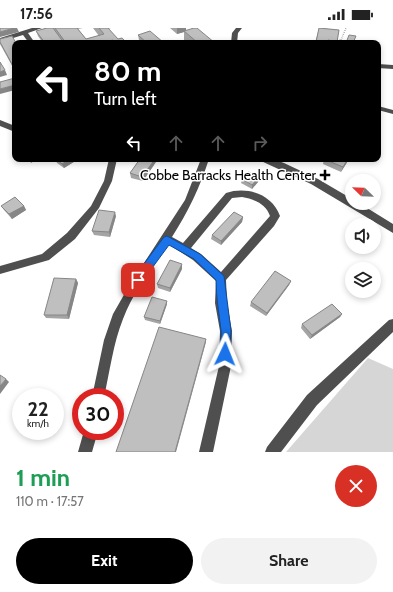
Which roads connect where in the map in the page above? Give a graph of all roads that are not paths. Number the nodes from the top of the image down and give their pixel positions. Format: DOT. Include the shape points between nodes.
graph roads {
  1 [pos="39,28"];
  2 [pos="239,28"];
  3 [pos="25,33"];
  4 [pos="0,40"];
  5 [pos="30,40"];
  6 [pos="234,40"];
  7 [pos="381,66"];
  8 [pos="393,67"];
  9 [pos="381,109"];
  10 [pos="393,112"];
  11 [pos="0,123"];
  12 [pos="12,127"];
  13 [pos="112,162"];
  14 [pos="203,162"];
  15 [pos="272,162"];
  16 [pos="393,230"];
  17 [pos="167,240"];
  18 [pos="185,248"];
  19 [pos="0,270"];
  20 [pos="221,279"];
  21 [pos="393,324"];
  22 [pos="100,388"];
  23 [pos="88,440"];
  24 [pos="85,452"];
  25 [pos="206,452"];
  26 [pos="272,452"];
  1 -- 3 [label="street"];
  2 -- 6 [label="street"];
  3 -- 4 [label="street"];
  3 -- 5 [label="street"];
  7 -- 8 [label="street"];
  9 -- 10 [label="street"];
  11 -- 12 [label="street"];
  13 -- 19 [label="street" via="108,181 94,208 71,236 45,257"];
  14 -- 17 [label="street" via="183,213"];
  15 -- 16 [label="street" via="315,182"];
  17 -- 18 [label="street"];
  17 -- 22 [label="street" via="138,280 121,310 108,350"];
  18 -- 20 [label="street"];
  18 -- 20 [label="street" via="229,195 243,192 270,204 275,216 271,223"];
  20 -- 25 [label="street" via="221,303 226,331 225,366"];
  21 -- 26 [label="street" via="312,400"];
  23 -- 24 [label="street"];
}
